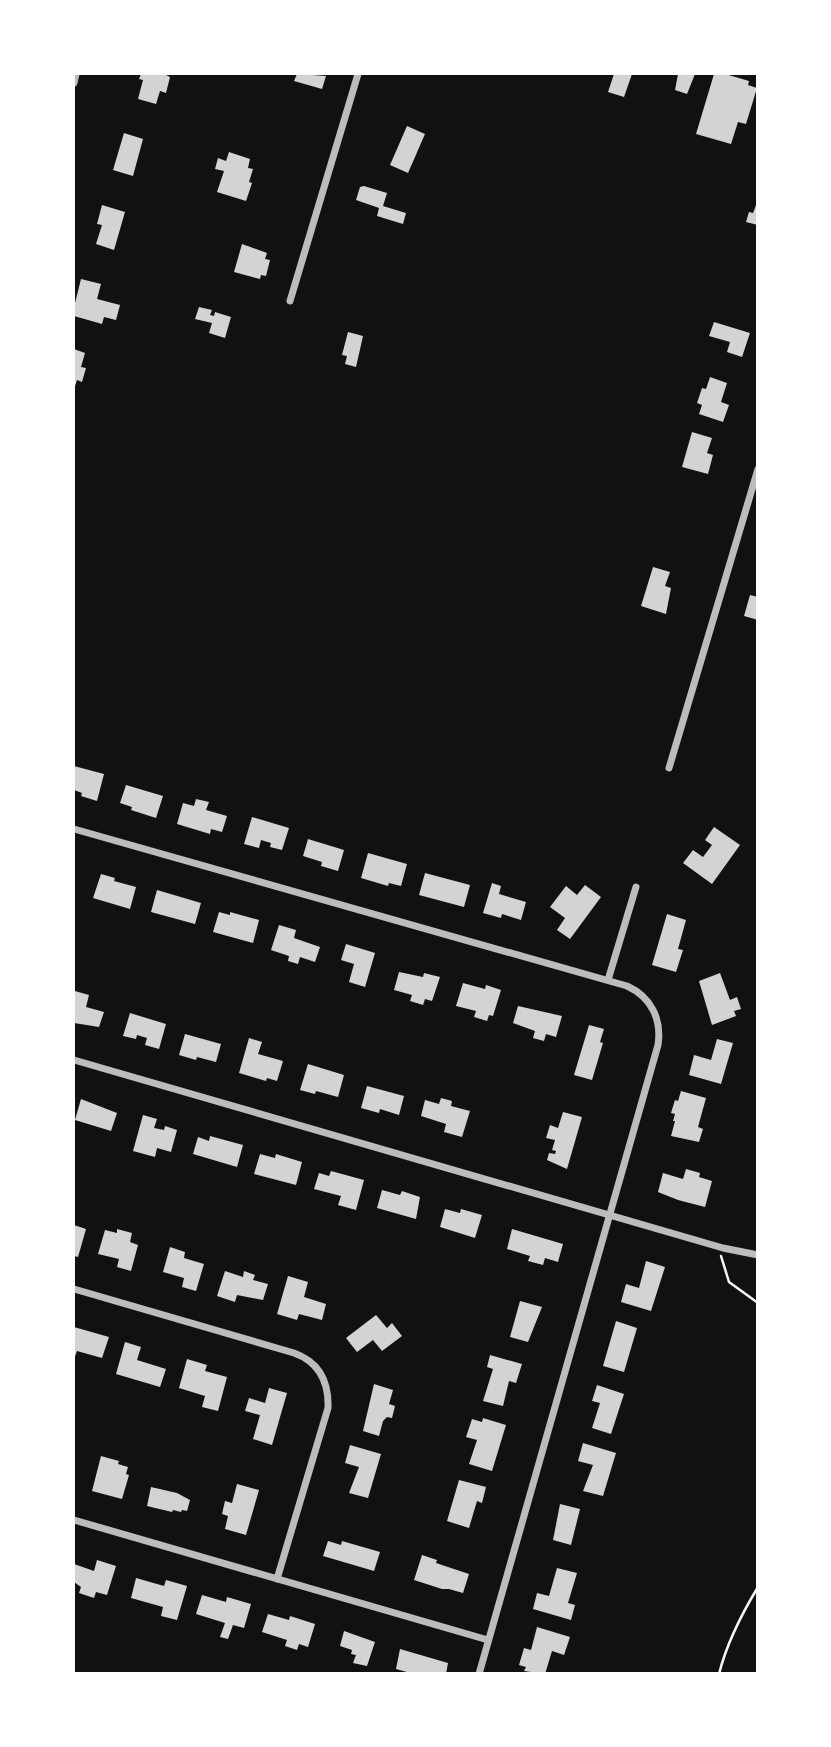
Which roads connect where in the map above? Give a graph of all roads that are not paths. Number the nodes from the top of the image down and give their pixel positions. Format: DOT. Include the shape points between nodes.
graph roads {
  1 [pos="76,74"];
  2 [pos="358,74"];
  3 [pos="74,83"];
  4 [pos="290,301"];
  5 [pos="758,470"];
  6 [pos="669,768"];
  7 [pos="74,829"];
  8 [pos="636,887"];
  9 [pos="608,980"];
  10 [pos="74,1059"];
  11 [pos="610,1215"];
  12 [pos="758,1255"];
  13 [pos="74,1289"];
  14 [pos="74,1520"];
  15 [pos="277,1579"];
  16 [pos="488,1640"];
  17 [pos="479,1674"];
  1 -- 3 [label="street"];
  2 -- 4 [label="street"];
  5 -- 6 [label="street"];
  7 -- 9 [label="street"];
  8 -- 9 [label="street"];
  9 -- 11 [label="street" via="635,989 655,1013 658,1024 658,1045"];
  10 -- 11 [label="street"];
  11 -- 12 [label="street"];
  11 -- 16 [label="street"];
  13 -- 15 [label="street" via="301,1355 319,1370 328,1408"];
  14 -- 15 [label="street"];
  15 -- 16 [label="street"];
  16 -- 17 [label="street"];
}
